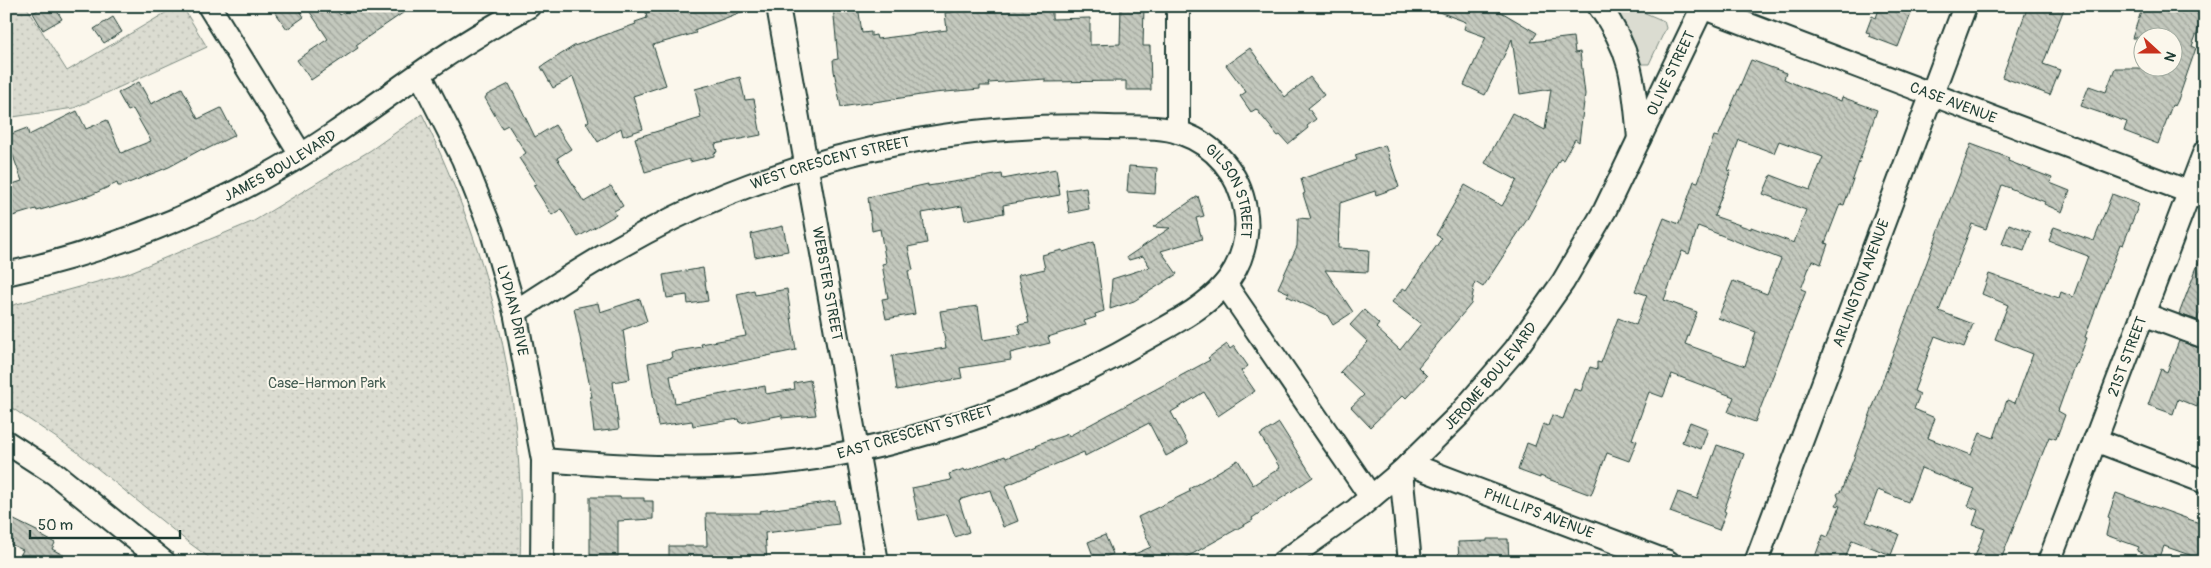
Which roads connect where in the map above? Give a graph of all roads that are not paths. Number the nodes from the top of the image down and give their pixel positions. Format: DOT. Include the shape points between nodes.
graph roads {
  1 [pos="209,6"];
  2 [pos="529,6"];
  3 [pos="778,6"];
  4 [pos="1178,6"];
  5 [pos="1598,6"];
  6 [pos="1702,6"];
  7 [pos="1965,6"];
  8 [pos="420,74"];
  9 [pos="1932,95"];
  10 [pos="1178,132"];
  11 [pos="1639,140"];
  12 [pos="2205,151"];
  13 [pos="301,155"];
  14 [pos="807,166"];
  15 [pos="2197,195"];
  16 [pos="6,274"];
  17 [pos="1225,284"];
  18 [pos="515,312"];
  19 [pos="2143,314"];
  20 [pos="2205,337"];
  21 [pos="2095,440"];
  22 [pos="6,442"];
  23 [pos="856,452"];
  24 [pos="543,460"];
  25 [pos="1405,468"];
  26 [pos="2205,482"];
  27 [pos="1371,497"];
  28 [pos="2055,560"];
  29 [pos="164,562"];
  30 [pos="542,562"];
  31 [pos="877,562"];
  32 [pos="1283,562"];
  33 [pos="1410,562"];
  34 [pos="1668,562"];
  35 [pos="1756,562"];
  1 -- 13 [label="street"];
  2 -- 8 [label="street, JAMES BOULEVARD"];
  3 -- 14 [label="street, WEBSTER STREET"];
  4 -- 10 [label="street"];
  5 -- 11 [label="street" via="1620,39 1629,62"];
  6 -- 9 [label="street, CASE AVENUE"];
  6 -- 11 [label="street, OLIVE STREET"];
  7 -- 9 [label="street, ARLINGTON AVENUE"];
  8 -- 13 [label="street, JAMES BOULEVARD"];
  8 -- 18 [label="street, LYDIAN DRIVE" via="467,168 492,232"];
  9 -- 15 [label="street, CASE AVENUE"];
  9 -- 35 [label="street, ARLINGTON AVENUE"];
  10 -- 14 [label="street, WEST CRESCENT STREET" via="1074,125 990,130 907,142"];
  10 -- 17 [label="street, GILSON STREET" via="1198,140 1224,161 1237,182 1245,206 1244,248"];
  11 -- 25 [label="street, JEROME BOULEVARD" via="1605,210 1563,282 1515,350 1460,414"];
  12 -- 15 [label="street, 21ST STREET"];
  13 -- 16 [label="street, JAMES BOULEVARD" via="200,209 119,242"];
  14 -- 18 [label="street, WEST CRESCENT STREET" via="728,194 651,229 578,270"];
  14 -- 23 [label="street, WEBSTER STREET"];
  15 -- 19 [label="street, 21ST STREET"];
  17 -- 23 [label="street, EAST CRESCENT STREET" via="1179,320 1109,361 1037,395 961,423"];
  17 -- 27 [label="street"];
  18 -- 24 [label="street, LYDIAN DRIVE"];
  19 -- 20 [label="street"];
  19 -- 21 [label="street, 21ST STREET"];
  21 -- 26 [label="street"];
  21 -- 28 [label="street, 21ST STREET"];
  22 -- 29 [label="street" via="54,473"];
  23 -- 24 [label="street, EAST CRESCENT STREET" via="792,462 707,468"];
  23 -- 31 [label="street, WEBSTER STREET"];
  24 -- 30 [label="street, LYDIAN DRIVE"];
  25 -- 27 [label="street, JEROME BOULEVARD"];
  25 -- 33 [label="street"];
  25 -- 34 [label="street, PHILLIPS AVENUE"];
  27 -- 32 [label="street, JEROME BOULEVARD"];
}
